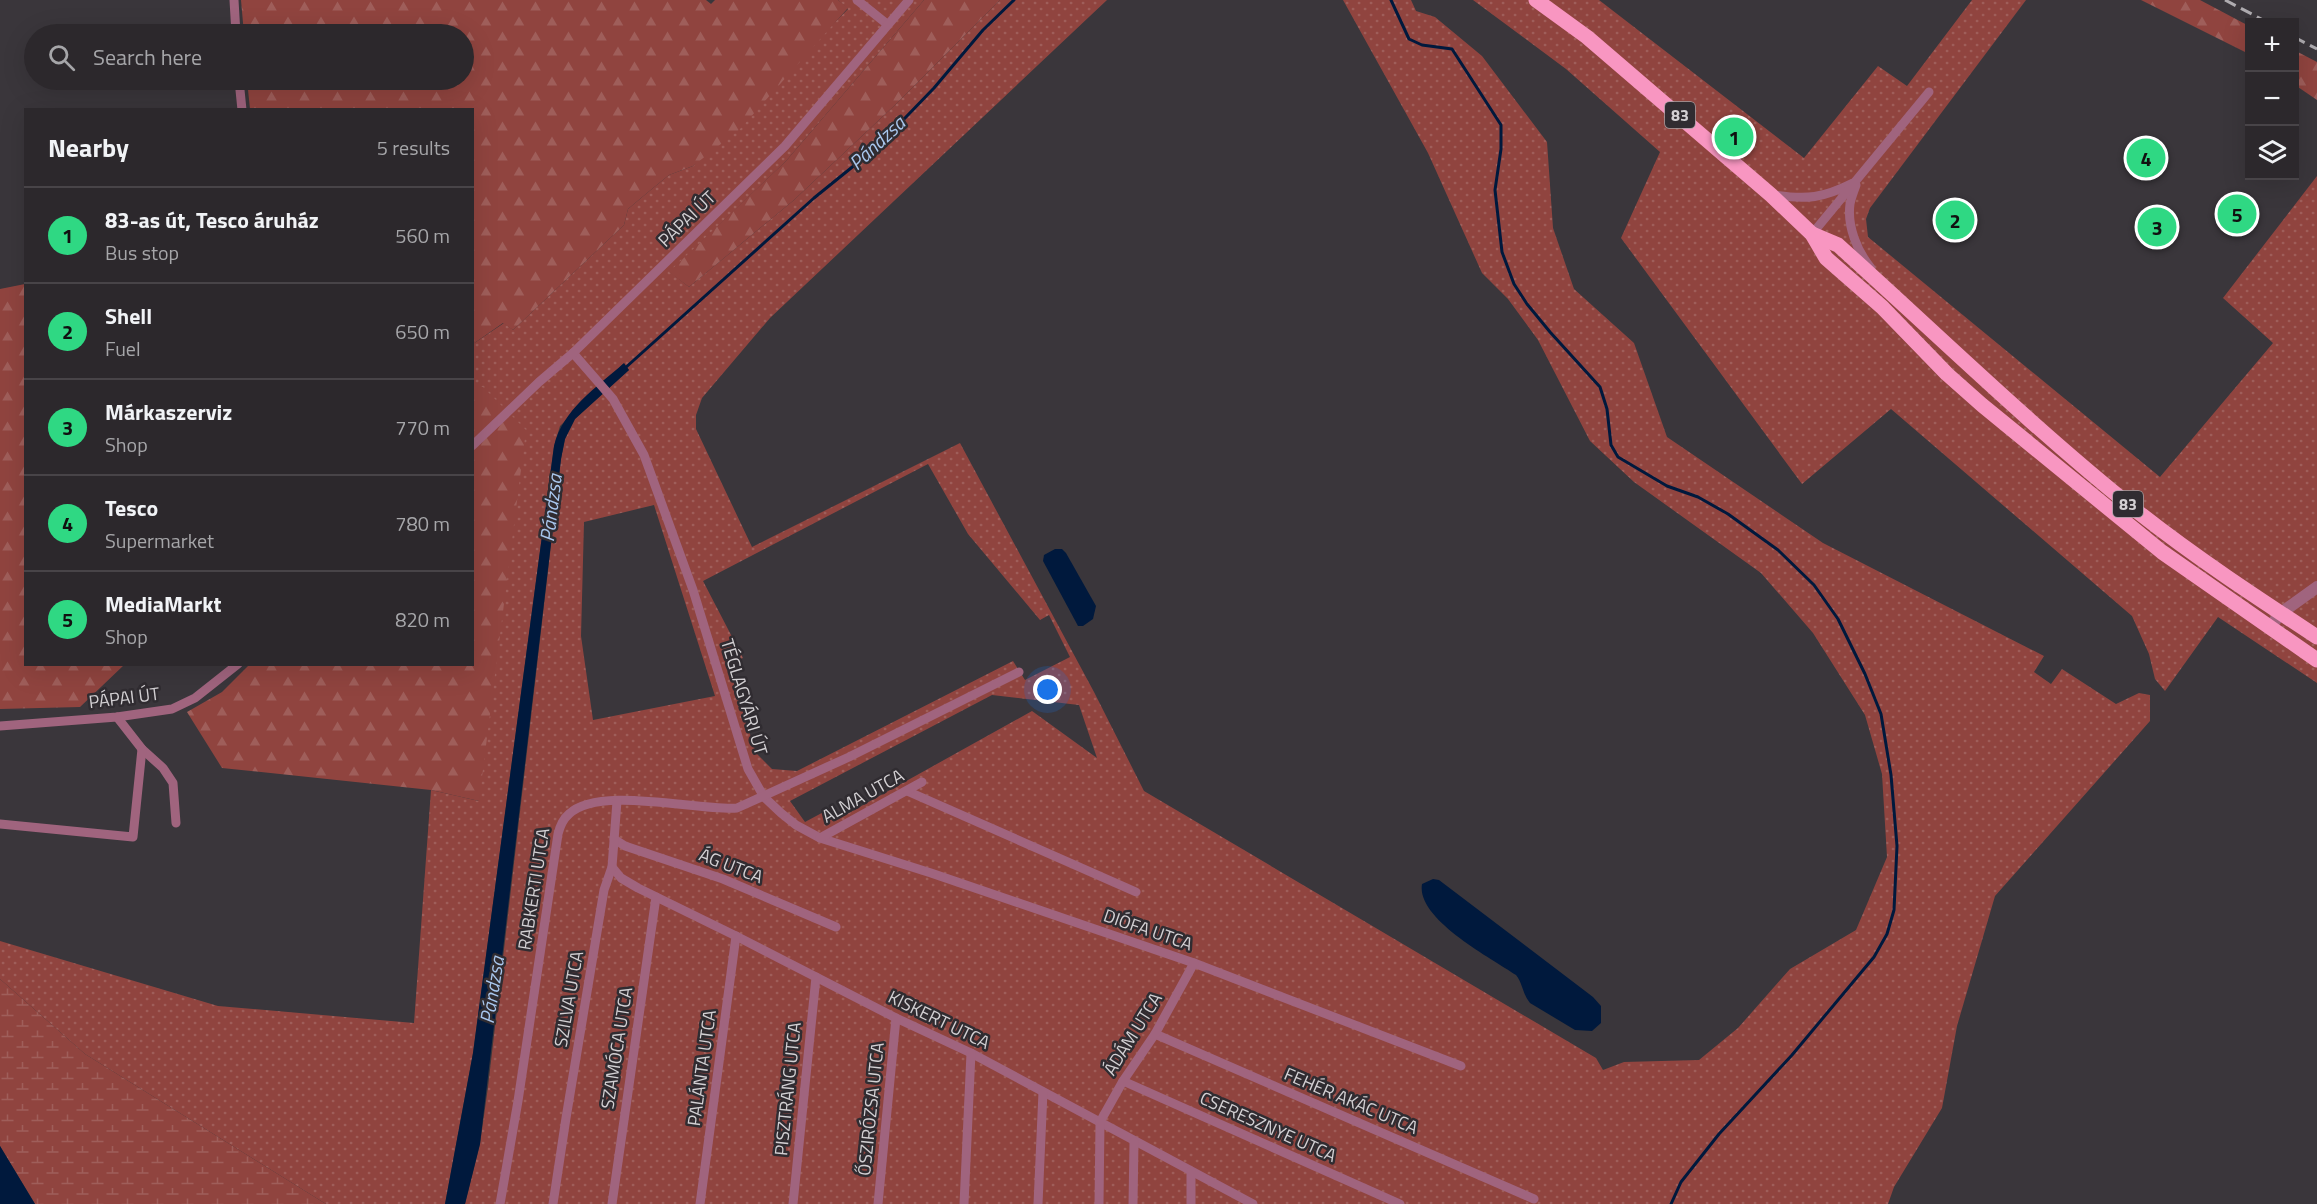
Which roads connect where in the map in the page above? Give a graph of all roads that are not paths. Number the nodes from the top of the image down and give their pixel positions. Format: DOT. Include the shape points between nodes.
graph roads {
  1 [pos="234,0"];
  2 [pos="857,0"];
  3 [pos="909,0"];
  4 [pos="1536,0"];
  5 [pos="235,24"];
  6 [pos="887,24"];
  7 [pos="240,90"];
  8 [pos="1929,92"];
  9 [pos="242,108"];
  10 [pos="1858,180"];
  11 [pos="1771,195"];
  12 [pos="1812,234"];
  13 [pos="1891,292"];
  14 [pos="573,353"];
  15 [pos="474,444"];
  16 [pos="2317,587"];
  17 [pos="2281,613"];
  18 [pos="2270,627"];
  19 [pos="2317,637"];
  20 [pos="2317,660"];
  21 [pos="235,666"];
  22 [pos="1019,672"];
  23 [pos="117,717"];
  24 [pos="0,726"];
  25 [pos="142,749"];
  26 [pos="922,783"];
  27 [pos="908,791"];
  28 [pos="764,797"];
  29 [pos="617,801"];
  30 [pos="176,823"];
  31 [pos="0,824"];
  32 [pos="614,838"];
  33 [pos="820,838"];
  34 [pos="612,867"];
  35 [pos="1136,892"];
  36 [pos="656,897"];
  37 [pos="836,927"];
  38 [pos="736,936"];
  39 [pos="1194,963"];
  40 [pos="816,977"];
  41 [pos="896,1018"];
  42 [pos="1155,1034"];
  43 [pos="971,1053"];
  44 [pos="1461,1066"];
  45 [pos="1123,1081"];
  46 [pos="1043,1092"];
  47 [pos="1100,1122"];
  48 [pos="1134,1142"];
  49 [pos="1191,1172"];
  50 [pos="1534,1199"];
  51 [pos="500,1204"];
  52 [pos="553,1204"];
  53 [pos="612,1204"];
  54 [pos="700,1204"];
  55 [pos="793,1204"];
  56 [pos="878,1204"];
  57 [pos="964,1204"];
  58 [pos="1038,1204"];
  59 [pos="1099,1204"];
  60 [pos="1133,1204"];
  61 [pos="1191,1204"];
  62 [pos="1253,1204"];
  63 [pos="1400,1204"];
  1 -- 5 [label="street"];
  2 -- 6 [label="street"];
  3 -- 6 [label="street, PÁPAI ÚT"];
  4 -- 11 [label="main road, 83" via="1587,38"];
  6 -- 14 [label="street, PÁPAI ÚT" via="785,146"];
  7 -- 9 [label="street"];
  8 -- 10 [label="street"];
  10 -- 11 [label="street" via="1822,197"];
  10 -- 12 [label="street"];
  10 -- 13 [label="street" via="1850,205 1853,235 1864,260"];
  11 -- 12 [label="main road, 83"];
  12 -- 13 [label="main road, 83" via="1838,245"];
  12 -- 18 [label="main road, 83" via="1826,258 1982,405 2153,545"];
  13 -- 17 [label="main road, 83" via="1986,382 2098,479 2172,538"];
  14 -- 15 [label="street, PÁPAI ÚT"];
  14 -- 28 [label="street, TÉGLAGYÁRI ÚT" via="613,399 644,455 693,590 748,769"];
  16 -- 17 [label="street"];
  17 -- 18 [label="street"];
  17 -- 19 [label="main road, 83"];
  18 -- 20 [label="main road, 83"];
  21 -- 23 [label="street, PÁPAI ÚT" via="195,698 172,709"];
  22 -- 28 [label="street"];
  23 -- 24 [label="street, PÁPAI ÚT"];
  23 -- 25 [label="street"];
  25 -- 30 [label="street" via="173,783"];
  25 -- 31 [label="street" via="134,837"];
  26 -- 27 [label="street, ALMA UTCA"];
  27 -- 33 [label="street, ALMA UTCA"];
  27 -- 35 [label="street"];
  28 -- 29 [label="street, RABKERTI UTCA" via="723,809 672,802"];
  28 -- 33 [label="street" via="796,825"];
  29 -- 32 [label="street, SZILVA UTCA"];
  29 -- 51 [label="street, RABKERTI UTCA" via="579,807 562,822 558,834"];
  32 -- 34 [label="street, SZILVA UTCA"];
  32 -- 37 [label="street, ÁG UTCA" via="625,846 723,879"];
  33 -- 39 [label="street, DIÓFA UTCA"];
  34 -- 36 [label="street, KISKERT UTCA" via="621,878"];
  34 -- 52 [label="street, SZILVA UTCA" via="602,901"];
  36 -- 38 [label="street, KISKERT UTCA"];
  36 -- 53 [label="street, SZAMÓCA UTCA"];
  38 -- 40 [label="street, KISKERT UTCA"];
  38 -- 54 [label="street, PALÁNTA UTCA"];
  39 -- 42 [label="street, ÁDÁM UTCA"];
  39 -- 44 [label="street, DIÓFA UTCA"];
  40 -- 41 [label="street, KISKERT UTCA"];
  40 -- 55 [label="street, PISZTRÁNG UTCA"];
  41 -- 43 [label="street, KISKERT UTCA"];
  41 -- 56 [label="street, ŐSZIRÓZSA UTCA"];
  42 -- 45 [label="street, ÁDÁM UTCA"];
  42 -- 50 [label="street, FEHÉR AKÁC UTCA"];
  43 -- 46 [label="street, KISKERT UTCA"];
  43 -- 57 [label="street"];
  45 -- 47 [label="street, ÁDÁM UTCA"];
  45 -- 63 [label="street, CSERESZNYE UTCA"];
  46 -- 47 [label="street, KISKERT UTCA"];
  46 -- 58 [label="street"];
  47 -- 48 [label="street, KISKERT UTCA"];
  47 -- 59 [label="street"];
  48 -- 49 [label="street, KISKERT UTCA"];
  48 -- 60 [label="street"];
  49 -- 61 [label="street"];
  49 -- 62 [label="street, KISKERT UTCA"];
}
